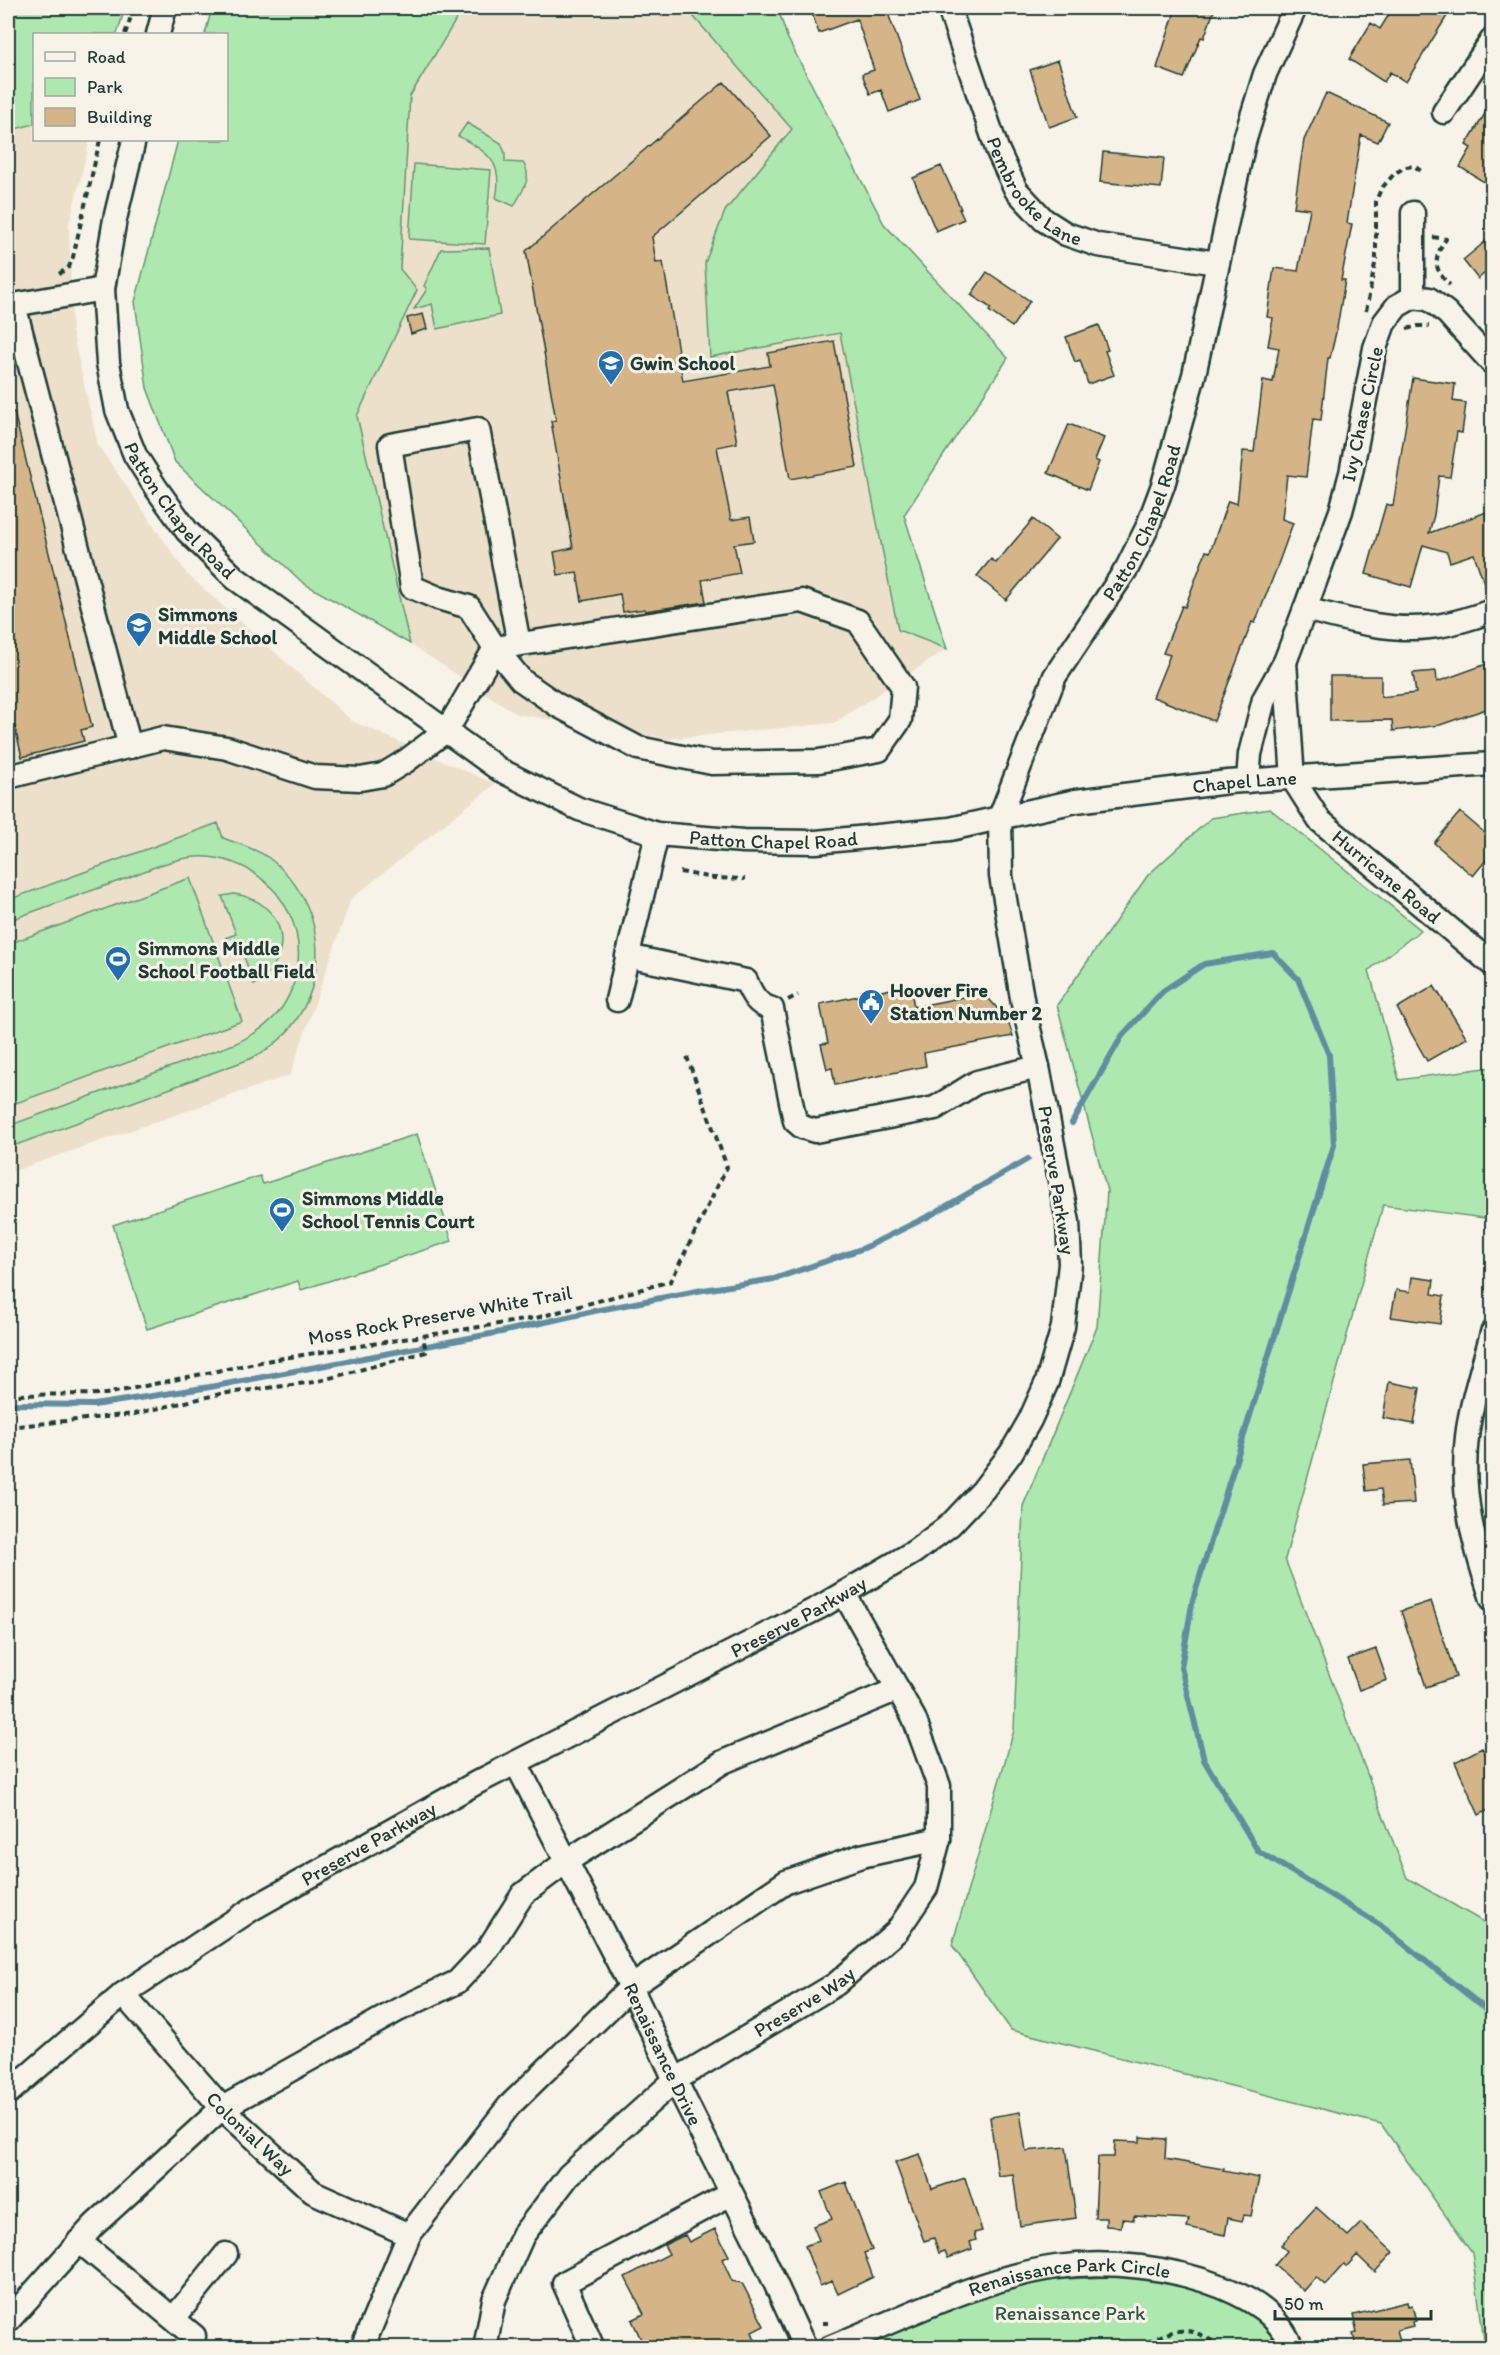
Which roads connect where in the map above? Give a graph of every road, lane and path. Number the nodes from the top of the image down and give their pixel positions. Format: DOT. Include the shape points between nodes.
graph roads {
  1 [pos="134,8"];
  2 [pos="165,8"];
  3 [pos="949,8"];
  4 [pos="1295,8"];
  5 [pos="125,33"];
  6 [pos="158,33"];
  7 [pos="1492,40"];
  8 [pos="1444,112"];
  9 [pos="100,141"];
  10 [pos="134,141"];
  11 [pos="1420,171"];
  12 [pos="1413,223"];
  13 [pos="1217,263"];
  14 [pos="57,275"];
  15 [pos="1452,288"];
  16 [pos="103,289"];
  17 [pos="1413,297"];
  18 [pos="11,305"];
  19 [pos="1366,315"];
  20 [pos="1436,330"];
  21 [pos="1399,337"];
  22 [pos="1492,363"];
  23 [pos="1305,609"];
  24 [pos="1492,611"];
  25 [pos="519,644"];
  26 [pos="495,648"];
  27 [pos="1284,662"];
  28 [pos="447,730"];
  29 [pos="130,747"];
  30 [pos="1492,764"];
  31 [pos="8,777"];
  32 [pos="1293,779"];
  33 [pos="1248,781"];
  34 [pos="1000,817"];
  35 [pos="657,834"];
  36 [pos="680,872"];
  37 [pos="745,879"];
  38 [pos="627,956"];
  39 [pos="1492,964"];
  40 [pos="617,1000"];
  41 [pos="687,1057"];
  42 [pos="1038,1067"];
  43 [pos="1492,1333"];
  44 [pos="423,1337"];
  45 [pos="8,1395"];
  46 [pos="8,1427"];
  47 [pos="843,1593"];
  48 [pos="1492,1599"];
  49 [pos="898,1689"];
  50 [pos="516,1763"];
  51 [pos="939,1839"];
  52 [pos="567,1861"];
  53 [pos="631,1987"];
  54 [pos="123,1994"];
  55 [pos="675,2080"];
  56 [pos="8,2093"];
  57 [pos="222,2108"];
  58 [pos="731,2194"];
  59 [pos="409,2235"];
  60 [pos="80,2241"];
  61 [pos="226,2254"];
  62 [pos="174,2318"];
  63 [pos="8,2321"];
  64 [pos="1149,2342"];
  65 [pos="193,2348"];
  66 [pos="363,2348"];
  67 [pos="485,2348"];
  68 [pos="593,2348"];
  69 [pos="805,2348"];
  70 [pos="829,2348"];
  71 [pos="924,2348"];
  72 [pos="940,2348"];
  73 [pos="1139,2348"];
  74 [pos="1152,2348"];
  75 [pos="1223,2348"];
  76 [pos="1292,2348"];
  1 -- 5 [label="path"];
  2 -- 6 [label="street"];
  3 -- 13 [label="street, Pembrooke Lane" via="997,149 1016,190 1044,220 1066,234 1098,245"];
  4 -- 13 [label="street, Patton Chapel Road" via="1266,75 1244,142"];
  7 -- 8 [label="street"];
  9 -- 14 [label="path" via="73,257 69,267"];
  10 -- 16 [label="street, Patton Chapel Road"];
  11 -- 19 [label="path" via="1414,166 1405,167 1394,174 1376,201 1376,259"];
  12 -- 15 [label="path" via="1446,239 1437,254 1437,268 1439,276"];
  12 -- 17 [label="street"];
  13 -- 34 [label="street, Patton Chapel Road" via="1194,375 1164,485 1127,568 1055,676"];
  16 -- 18 [label="street"];
  16 -- 28 [label="street, Patton Chapel Road" via="108,363 117,410 135,455 187,531 235,578"];
  17 -- 22 [label="street" via="1428,299 1447,313"];
  17 -- 23 [label="street, Ivy Chase Circle" via="1397,306 1384,323 1375,348 1346,492"];
  18 -- 29 [label="street"];
  20 -- 21 [label="path" via="1418,326"];
  23 -- 24 [label="street" via="1359,623 1428,628"];
  23 -- 27 [label="street, Ivy Chase Circle"];
  25 -- 26 [label="street"];
  25 -- 26 [label="street" via="478,429 390,445 412,587 469,608"];
  25 -- 26 [label="street" via="802,601 858,621 903,687 900,720 879,750 819,761 712,763 638,748 557,705 520,680"];
  26 -- 28 [label="street"];
  27 -- 32 [label="street, Ivy Chase Circle"];
  27 -- 33 [label="street, Ivy Chase Circle" via="1264,699 1250,754"];
  28 -- 29 [label="street" via="382,775 360,779 315,777 227,748 191,741 163,738"];
  28 -- 35 [label="street, Patton Chapel Road" via="510,775 579,809"];
  29 -- 31 [label="street"];
  30 -- 32 [label="street, Chapel Lane"];
  32 -- 33 [label="street, Chapel Lane"];
  32 -- 39 [label="street, Hurricane Road" via="1319,820"];
  33 -- 34 [label="street, Chapel Lane" via="1076,801"];
  34 -- 35 [label="street, Patton Chapel Road" via="950,829 816,842"];
  34 -- 42 [label="street, Preserve Parkway" via="1001,876"];
  35 -- 38 [label="street"];
  36 -- 37 [label="path"];
  38 -- 40 [label="street"];
  38 -- 42 [label="street" via="746,981 757,1001 772,1009 795,1121 815,1131 935,1108 977,1082"];
  41 -- 44 [label="path, Moss Rock Preserve White Trail" via="727,1167 671,1281 536,1318"];
  42 -- 47 [label="street, Preserve Parkway" via="1068,1222 1070,1264 1063,1327 1047,1382 1011,1453 950,1525 914,1552"];
  43 -- 48 [label="street" via="1473,1400 1465,1473 1468,1516"];
  44 -- 45 [label="path, Moss Rock Preserve White Trail" via="265,1361 106,1394"];
  44 -- 46 [label="path" via="426,1352 315,1382 220,1394 134,1414"];
  47 -- 49 [label="street, Preserve Way"];
  47 -- 50 [label="street, Preserve Parkway"];
  49 -- 51 [label="street, Preserve Way" via="914,1718 939,1786"];
  49 -- 52 [label="street" via="723,1762"];
  50 -- 52 [label="street, Renaissance Drive"];
  50 -- 54 [label="street, Preserve Parkway" via="252,1909"];
  51 -- 53 [label="street" via="861,1856 786,1882"];
  51 -- 55 [label="street, Preserve Way" via="926,1888 897,1931 836,1984"];
  52 -- 53 [label="street, Renaissance Drive"];
  52 -- 57 [label="street" via="523,1894 488,1949 457,1982 398,2010"];
  53 -- 55 [label="street, Renaissance Drive"];
  53 -- 59 [label="street" via="509,2106"];
  54 -- 56 [label="street, Preserve Parkway"];
  54 -- 57 [label="street, Colonial Way"];
  55 -- 58 [label="street, Renaissance Drive"];
  55 -- 67 [label="street, Preserve Way" via="568,2175 523,2235 494,2300"];
  57 -- 59 [label="street, Colonial Way" via="313,2192"];
  57 -- 60 [label="street"];
  58 -- 68 [label="street" via="564,2283"];
  58 -- 69 [label="street, Renaissance Drive"];
  59 -- 66 [label="street"];
  60 -- 62 [label="street"];
  60 -- 63 [label="street"];
  61 -- 62 [label="street"];
  62 -- 65 [label="street" via="194,2336"];
  64 -- 73 [label="path"];
  64 -- 74 [label="path"];
  64 -- 75 [label="path" via="1183,2329"];
  70 -- 76 [label="street, Renaissance Park Circle" via="1012,2277 1057,2267 1103,2265 1164,2271 1205,2281 1249,2299 1272,2315"];
  71 -- 72 [label="path"];
}
